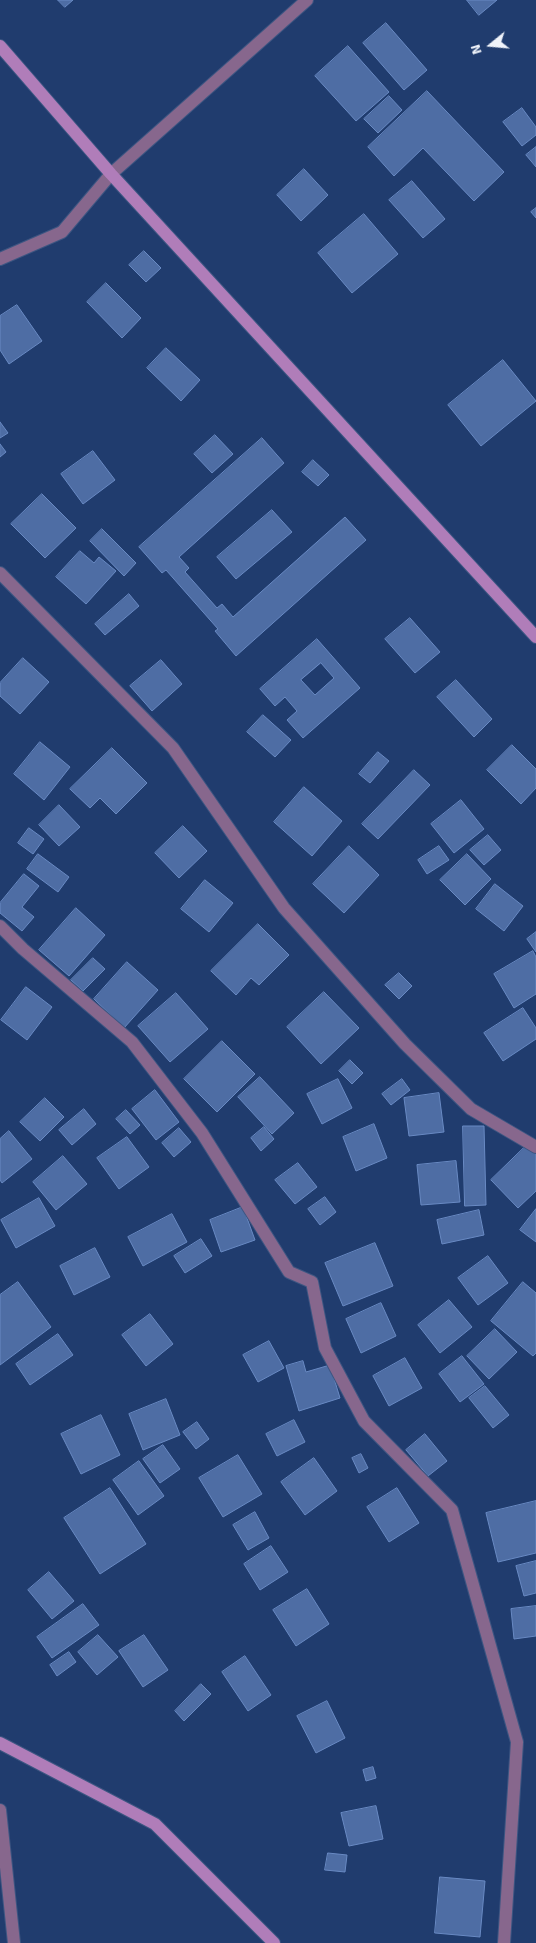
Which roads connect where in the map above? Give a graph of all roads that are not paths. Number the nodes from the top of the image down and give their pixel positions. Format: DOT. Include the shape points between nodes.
graph roads {
  1 [pos="307,0"];
  2 [pos="0,46"];
  3 [pos="111,174"];
  4 [pos="0,259"];
  5 [pos="0,574"];
  6 [pos="536,637"];
  7 [pos="0,926"];
  8 [pos="536,1147"];
  9 [pos="0,1742"];
  10 [pos="0,1810"];
  11 [pos="14,1943"];
  12 [pos="274,1943"];
  13 [pos="504,1943"];
  1 -- 3 [label="street"];
  2 -- 3 [label="street"];
  3 -- 4 [label="street" via="62,232"];
  3 -- 6 [label="street"];
  5 -- 8 [label="street" via="173,748 284,908 405,1044 471,1109"];
  7 -- 13 [label="street" via="23,950 132,1042 202,1133 289,1272 312,1282 325,1348 364,1420 452,1510 517,1742"];
  9 -- 12 [label="street" via="155,1824"];
  10 -- 11 [label="street"];
}
